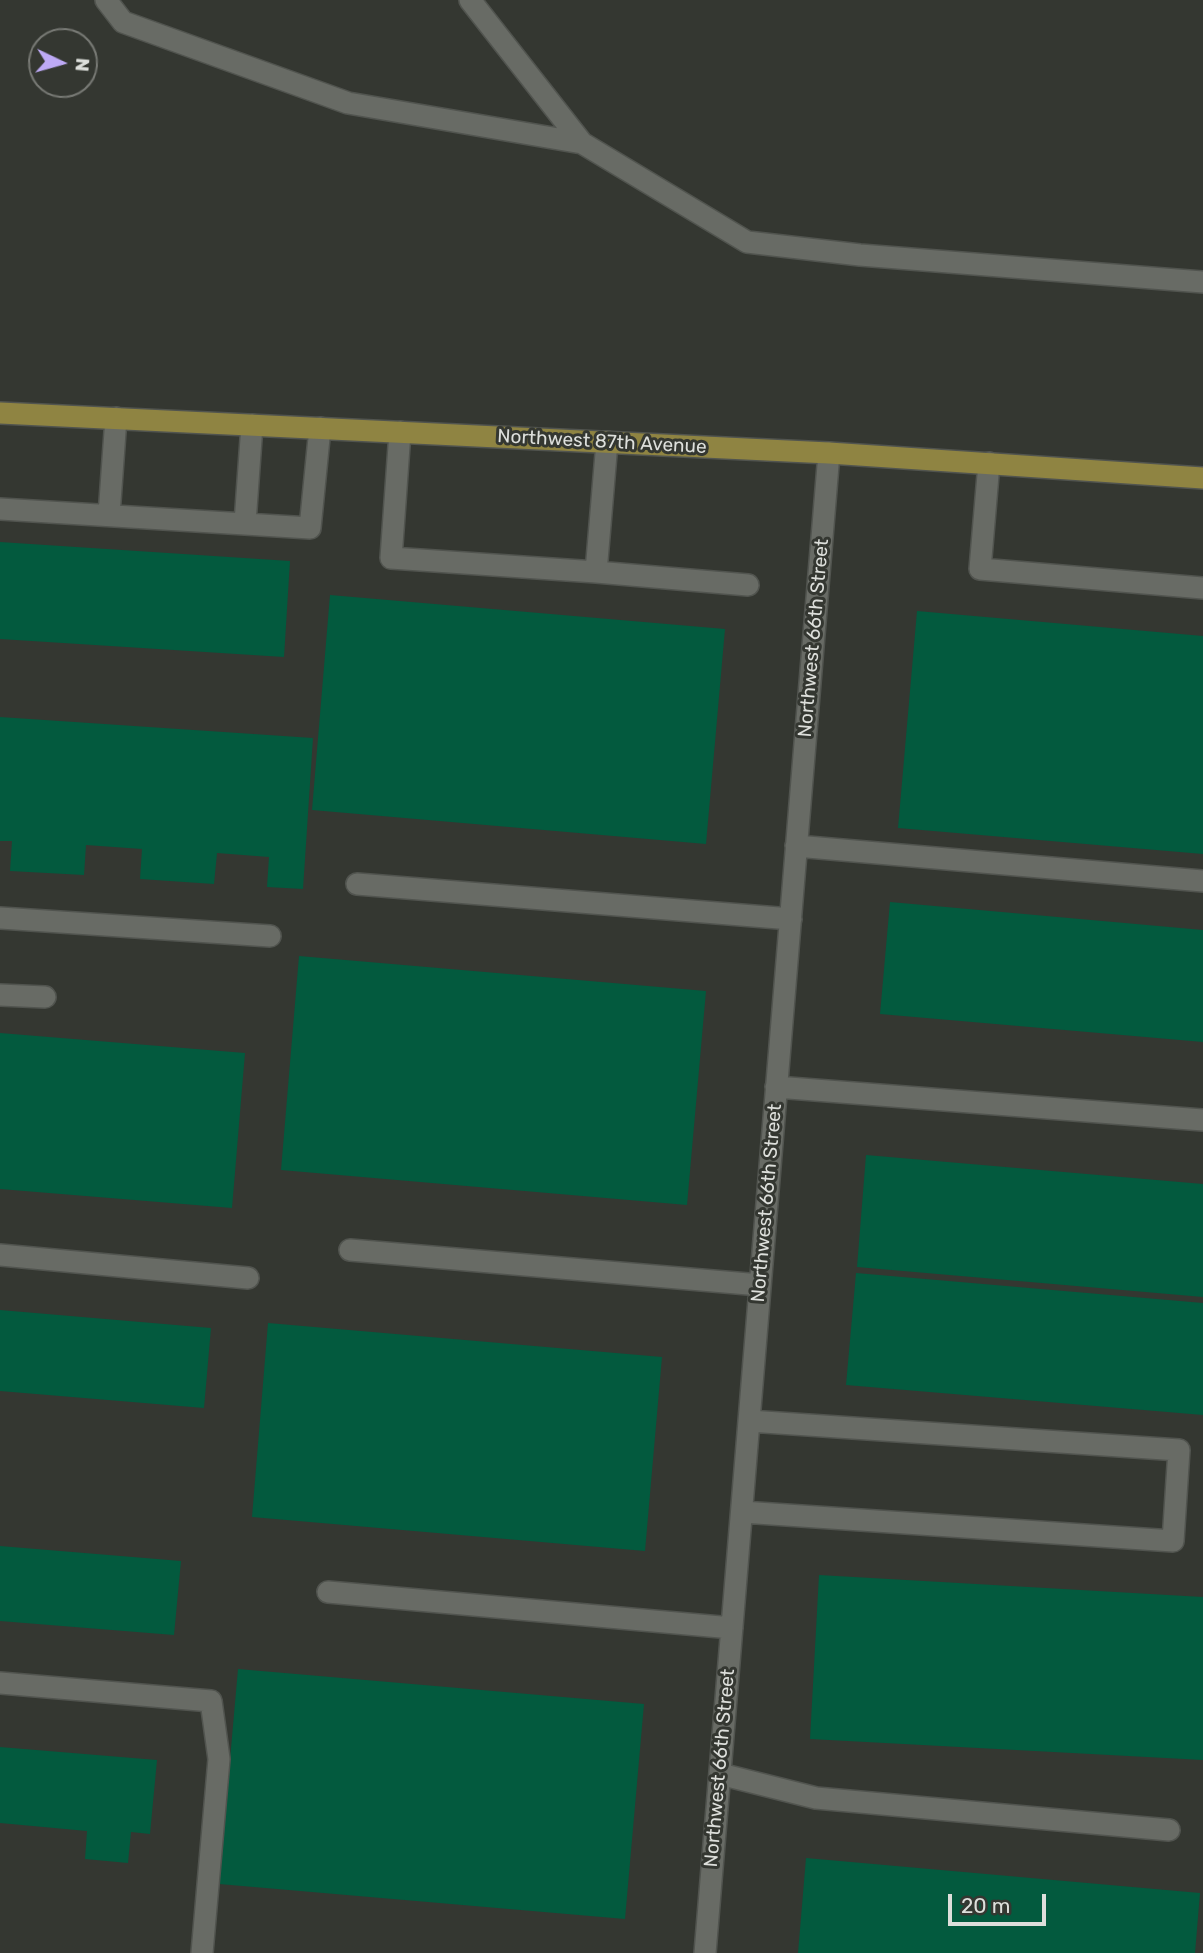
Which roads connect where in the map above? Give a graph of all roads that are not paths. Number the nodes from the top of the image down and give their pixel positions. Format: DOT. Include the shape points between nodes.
graph roads {
  1 [pos="106,0"];
  2 [pos="470,0"];
  3 [pos="582,143"];
  4 [pos="1203,282"];
  5 [pos="0,413"];
  6 [pos="116,418"];
  7 [pos="252,425"];
  8 [pos="320,428"];
  9 [pos="400,432"];
  10 [pos="607,442"];
  11 [pos="829,453"];
  12 [pos="989,463"];
  13 [pos="1203,478"];
  14 [pos="0,509"];
  15 [pos="109,516"];
  16 [pos="245,523"];
  17 [pos="596,572"];
  18 [pos="748,585"];
  19 [pos="1203,588"];
  20 [pos="796,846"];
  21 [pos="1203,881"];
  22 [pos="357,884"];
  23 [pos="0,918"];
  24 [pos="791,919"];
  25 [pos="270,936"];
  26 [pos="0,995"];
  27 [pos="45,997"];
  28 [pos="776,1087"];
  29 [pos="1203,1120"];
  30 [pos="350,1250"];
  31 [pos="0,1255"];
  32 [pos="248,1278"];
  33 [pos="760,1285"];
  34 [pos="749,1421"];
  35 [pos="741,1512"];
  36 [pos="328,1592"];
  37 [pos="732,1628"];
  38 [pos="0,1683"];
  39 [pos="720,1774"];
  40 [pos="1169,1830"];
  41 [pos="202,1953"];
  42 [pos="705,1953"];
  1 -- 3 [label="street" via="123,22 348,103"];
  2 -- 3 [label="street"];
  3 -- 4 [label="street" via="747,242"];
  5 -- 6 [label="main road, Northwest 87th Avenue"];
  6 -- 7 [label="main road, Northwest 87th Avenue"];
  6 -- 15 [label="street"];
  7 -- 8 [label="main road, Northwest 87th Avenue"];
  7 -- 16 [label="street"];
  8 -- 9 [label="main road, Northwest 87th Avenue"];
  8 -- 16 [label="street" via="310,528"];
  9 -- 10 [label="main road, Northwest 87th Avenue"];
  9 -- 17 [label="street" via="391,558"];
  10 -- 11 [label="main road, Northwest 87th Avenue"];
  10 -- 17 [label="street"];
  11 -- 12 [label="main road, Northwest 87th Avenue"];
  11 -- 20 [label="street, Northwest 66th Street"];
  12 -- 13 [label="main road, Northwest 87th Avenue"];
  12 -- 19 [label="street" via="980,569"];
  14 -- 15 [label="street"];
  15 -- 16 [label="street"];
  17 -- 18 [label="street"];
  20 -- 21 [label="street"];
  20 -- 24 [label="street, Northwest 66th Street"];
  22 -- 24 [label="street"];
  23 -- 25 [label="street"];
  24 -- 28 [label="street, Northwest 66th Street"];
  26 -- 27 [label="street"];
  28 -- 29 [label="street"];
  28 -- 33 [label="street, Northwest 66th Street"];
  30 -- 33 [label="street"];
  31 -- 32 [label="street"];
  33 -- 34 [label="street, Northwest 66th Street"];
  34 -- 35 [label="street, Northwest 66th Street"];
  34 -- 35 [label="street" via="1179,1450 1172,1541"];
  35 -- 37 [label="street, Northwest 66th Street"];
  36 -- 37 [label="street"];
  37 -- 39 [label="street, Northwest 66th Street"];
  38 -- 41 [label="street" via="211,1701 219,1759"];
  39 -- 40 [label="street" via="816,1798"];
  39 -- 42 [label="street, Northwest 66th Street"];
}
